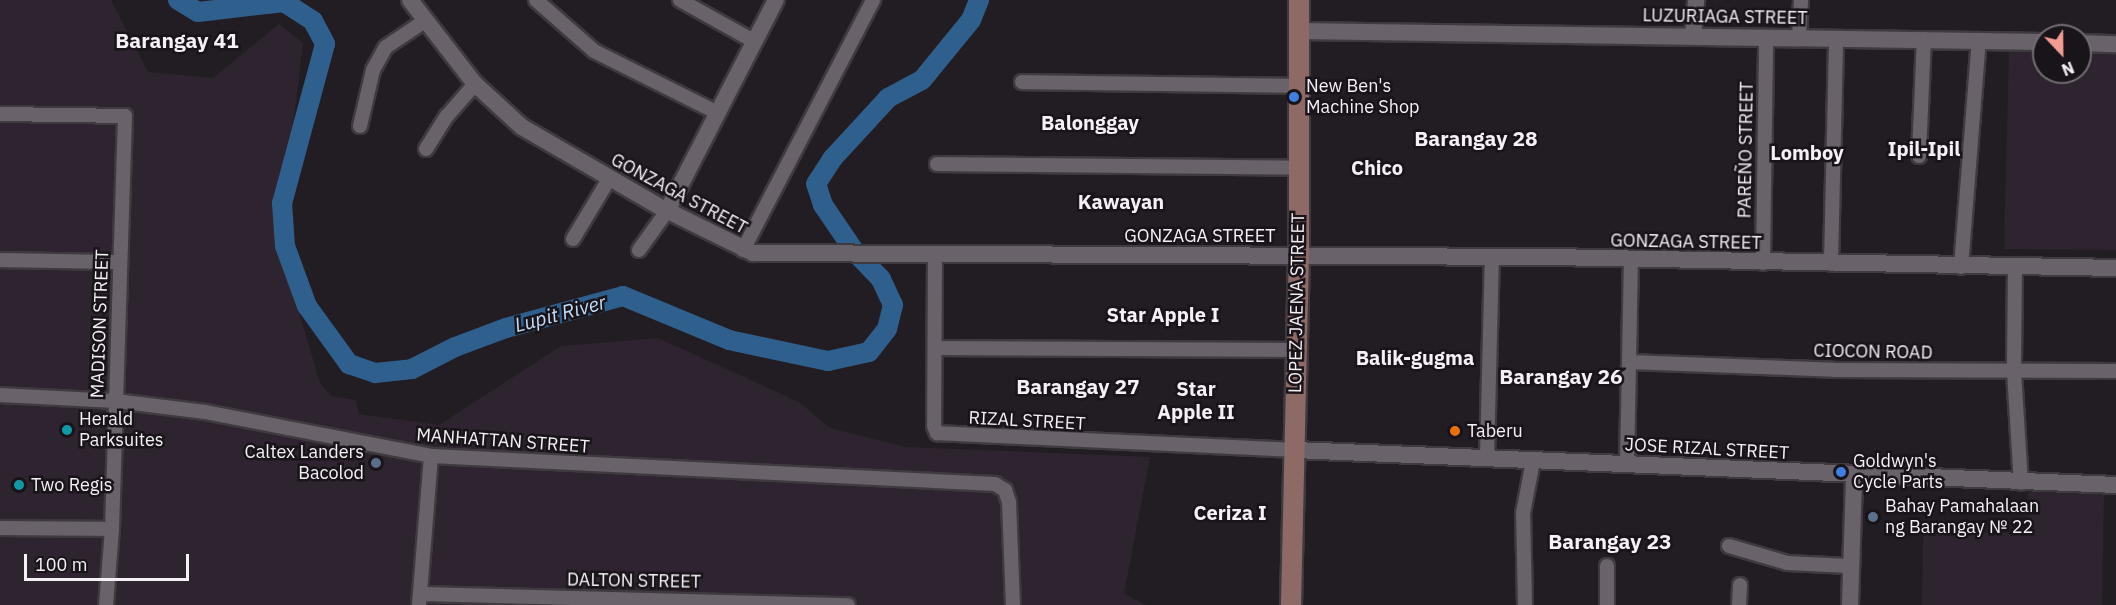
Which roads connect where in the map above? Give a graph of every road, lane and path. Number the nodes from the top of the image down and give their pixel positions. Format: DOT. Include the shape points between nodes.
graph roads {
  1 [pos="410,0"];
  2 [pos="536,0"];
  3 [pos="680,0"];
  4 [pos="776,0"];
  5 [pos="873,0"];
  6 [pos="1299,0"];
  7 [pos="1696,0"];
  8 [pos="1801,0"];
  9 [pos="423,22"];
  10 [pos="1298,32"];
  11 [pos="1693,36"];
  12 [pos="1766,37"];
  13 [pos="1800,38"];
  14 [pos="1836,38"];
  15 [pos="1923,39"];
  16 [pos="1979,40"];
  17 [pos="755,42"];
  18 [pos="2032,42"];
  19 [pos="2092,43"];
  20 [pos="2116,44"];
  21 [pos="1022,82"];
  22 [pos="475,84"];
  23 [pos="1298,86"];
  24 [pos="718,113"];
  25 [pos="0,114"];
  26 [pos="360,126"];
  27 [pos="426,149"];
  28 [pos="1919,156"];
  29 [pos="937,164"];
  30 [pos="1298,168"];
  31 [pos="609,179"];
  32 [pos="667,211"];
  33 [pos="573,239"];
  34 [pos="639,250"];
  35 [pos="743,250"];
  36 [pos="935,254"];
  37 [pos="1299,256"];
  38 [pos="1491,259"];
  39 [pos="0,260"];
  40 [pos="1631,261"];
  41 [pos="120,262"];
  42 [pos="1763,263"];
  43 [pos="1831,264"];
  44 [pos="1961,267"];
  45 [pos="2015,268"];
  46 [pos="2116,268"];
  47 [pos="935,348"];
  48 [pos="1296,350"];
  49 [pos="1629,362"];
  50 [pos="2116,371"];
  51 [pos="2014,372"];
  52 [pos="0,395"];
  53 [pos="116,401"];
  54 [pos="1295,450"];
  55 [pos="431,456"];
  56 [pos="1487,458"];
  57 [pos="1533,461"];
  58 [pos="1627,465"];
  59 [pos="1854,477"];
  60 [pos="2021,483"];
  61 [pos="2116,485"];
  62 [pos="0,528"];
  63 [pos="112,529"];
  64 [pos="1729,546"];
  65 [pos="1607,566"];
  66 [pos="1850,566"];
  67 [pos="1740,585"];
  68 [pos="420,599"];
  69 [pos="106,605"];
  70 [pos="848,605"];
  71 [pos="1013,605"];
  72 [pos="1291,605"];
  73 [pos="1525,605"];
  74 [pos="1606,605"];
  75 [pos="1739,605"];
  76 [pos="1850,605"];
  1 -- 9 [label="street, GONZAGA STREET"];
  2 -- 24 [label="street" via="594,51"];
  3 -- 17 [label="street"];
  4 -- 17 [label="street"];
  5 -- 35 [label="street"];
  6 -- 10 [label="main road, LOPEZ JAENA STREET"];
  7 -- 11 [label="street"];
  8 -- 13 [label="street"];
  9 -- 22 [label="street, GONZAGA STREET"];
  9 -- 26 [label="street" via="386,47 373,70"];
  10 -- 11 [label="street, LUZURIAGA STREET"];
  10 -- 23 [label="main road, LOPEZ JAENA STREET"];
  11 -- 12 [label="street, LUZURIAGA STREET"];
  12 -- 13 [label="street, LUZURIAGA STREET"];
  12 -- 42 [label="street, PAREÑO STREET"];
  13 -- 14 [label="street, LUZURIAGA STREET"];
  14 -- 15 [label="street, LUZURIAGA STREET"];
  14 -- 43 [label="street"];
  15 -- 16 [label="street, LUZURIAGA STREET"];
  15 -- 28 [label="street"];
  16 -- 18 [label="street, LUZURIAGA STREET"];
  16 -- 44 [label="street"];
  17 -- 24 [label="street"];
  19 -- 20 [label="street"];
  21 -- 23 [label="street"];
  22 -- 27 [label="street" via="447,116"];
  22 -- 31 [label="street, GONZAGA STREET" via="522,127"];
  23 -- 30 [label="main road, LOPEZ JAENA STREET"];
  24 -- 32 [label="street"];
  25 -- 41 [label="street, MADISON STREET" via="125,116"];
  29 -- 30 [label="street"];
  30 -- 37 [label="main road, LOPEZ JAENA STREET"];
  31 -- 32 [label="street, GONZAGA STREET"];
  31 -- 33 [label="street"];
  32 -- 34 [label="street"];
  32 -- 35 [label="street, GONZAGA STREET"];
  35 -- 36 [label="street, GONZAGA STREET" via="774,255"];
  36 -- 37 [label="street, GONZAGA STREET"];
  36 -- 47 [label="street, RIZAL STREET"];
  37 -- 38 [label="street, GONZAGA STREET"];
  37 -- 48 [label="main road, LOPEZ JAENA STREET"];
  38 -- 40 [label="street, GONZAGA STREET"];
  38 -- 56 [label="street"];
  39 -- 41 [label="street"];
  40 -- 42 [label="street, GONZAGA STREET"];
  40 -- 49 [label="street"];
  41 -- 53 [label="street, MADISON STREET"];
  42 -- 43 [label="street, GONZAGA STREET"];
  43 -- 44 [label="street, GONZAGA STREET"];
  44 -- 45 [label="street, GONZAGA STREET"];
  45 -- 46 [label="street, GONZAGA STREET"];
  45 -- 51 [label="street"];
  47 -- 48 [label="street"];
  47 -- 54 [label="street, RIZAL STREET" via="937,433"];
  48 -- 54 [label="main road, LOPEZ JAENA STREET"];
  49 -- 51 [label="street, CIOCON ROAD"];
  49 -- 58 [label="street"];
  50 -- 51 [label="street, CIOCON ROAD"];
  51 -- 60 [label="street"];
  52 -- 53 [label="street, MANHATTAN STREET"];
  53 -- 55 [label="street, MANHATTAN STREET" via="205,412"];
  53 -- 63 [label="street, MADISON STREET"];
  54 -- 56 [label="street, JOSE RIZAL STREET"];
  54 -- 72 [label="main road, LOPEZ JAENA STREET"];
  55 -- 68 [label="street"];
  55 -- 71 [label="street, MANHATTAN STREET" via="983,484 1005,490"];
  56 -- 57 [label="street, JOSE RIZAL STREET"];
  57 -- 58 [label="street, JOSE RIZAL STREET"];
  57 -- 73 [label="street" via="1523,513"];
  58 -- 59 [label="street, JOSE RIZAL STREET"];
  59 -- 60 [label="street, JOSE RIZAL STREET"];
  59 -- 66 [label="street"];
  60 -- 61 [label="street, JOSE RIZAL STREET"];
  62 -- 63 [label="street"];
  63 -- 69 [label="street, MADISON STREET"];
  64 -- 66 [label="street" via="1787,563"];
  65 -- 74 [label="street"];
  66 -- 76 [label="street"];
  67 -- 75 [label="street"];
  68 -- 70 [label="street, DALTON STREET"];
}
